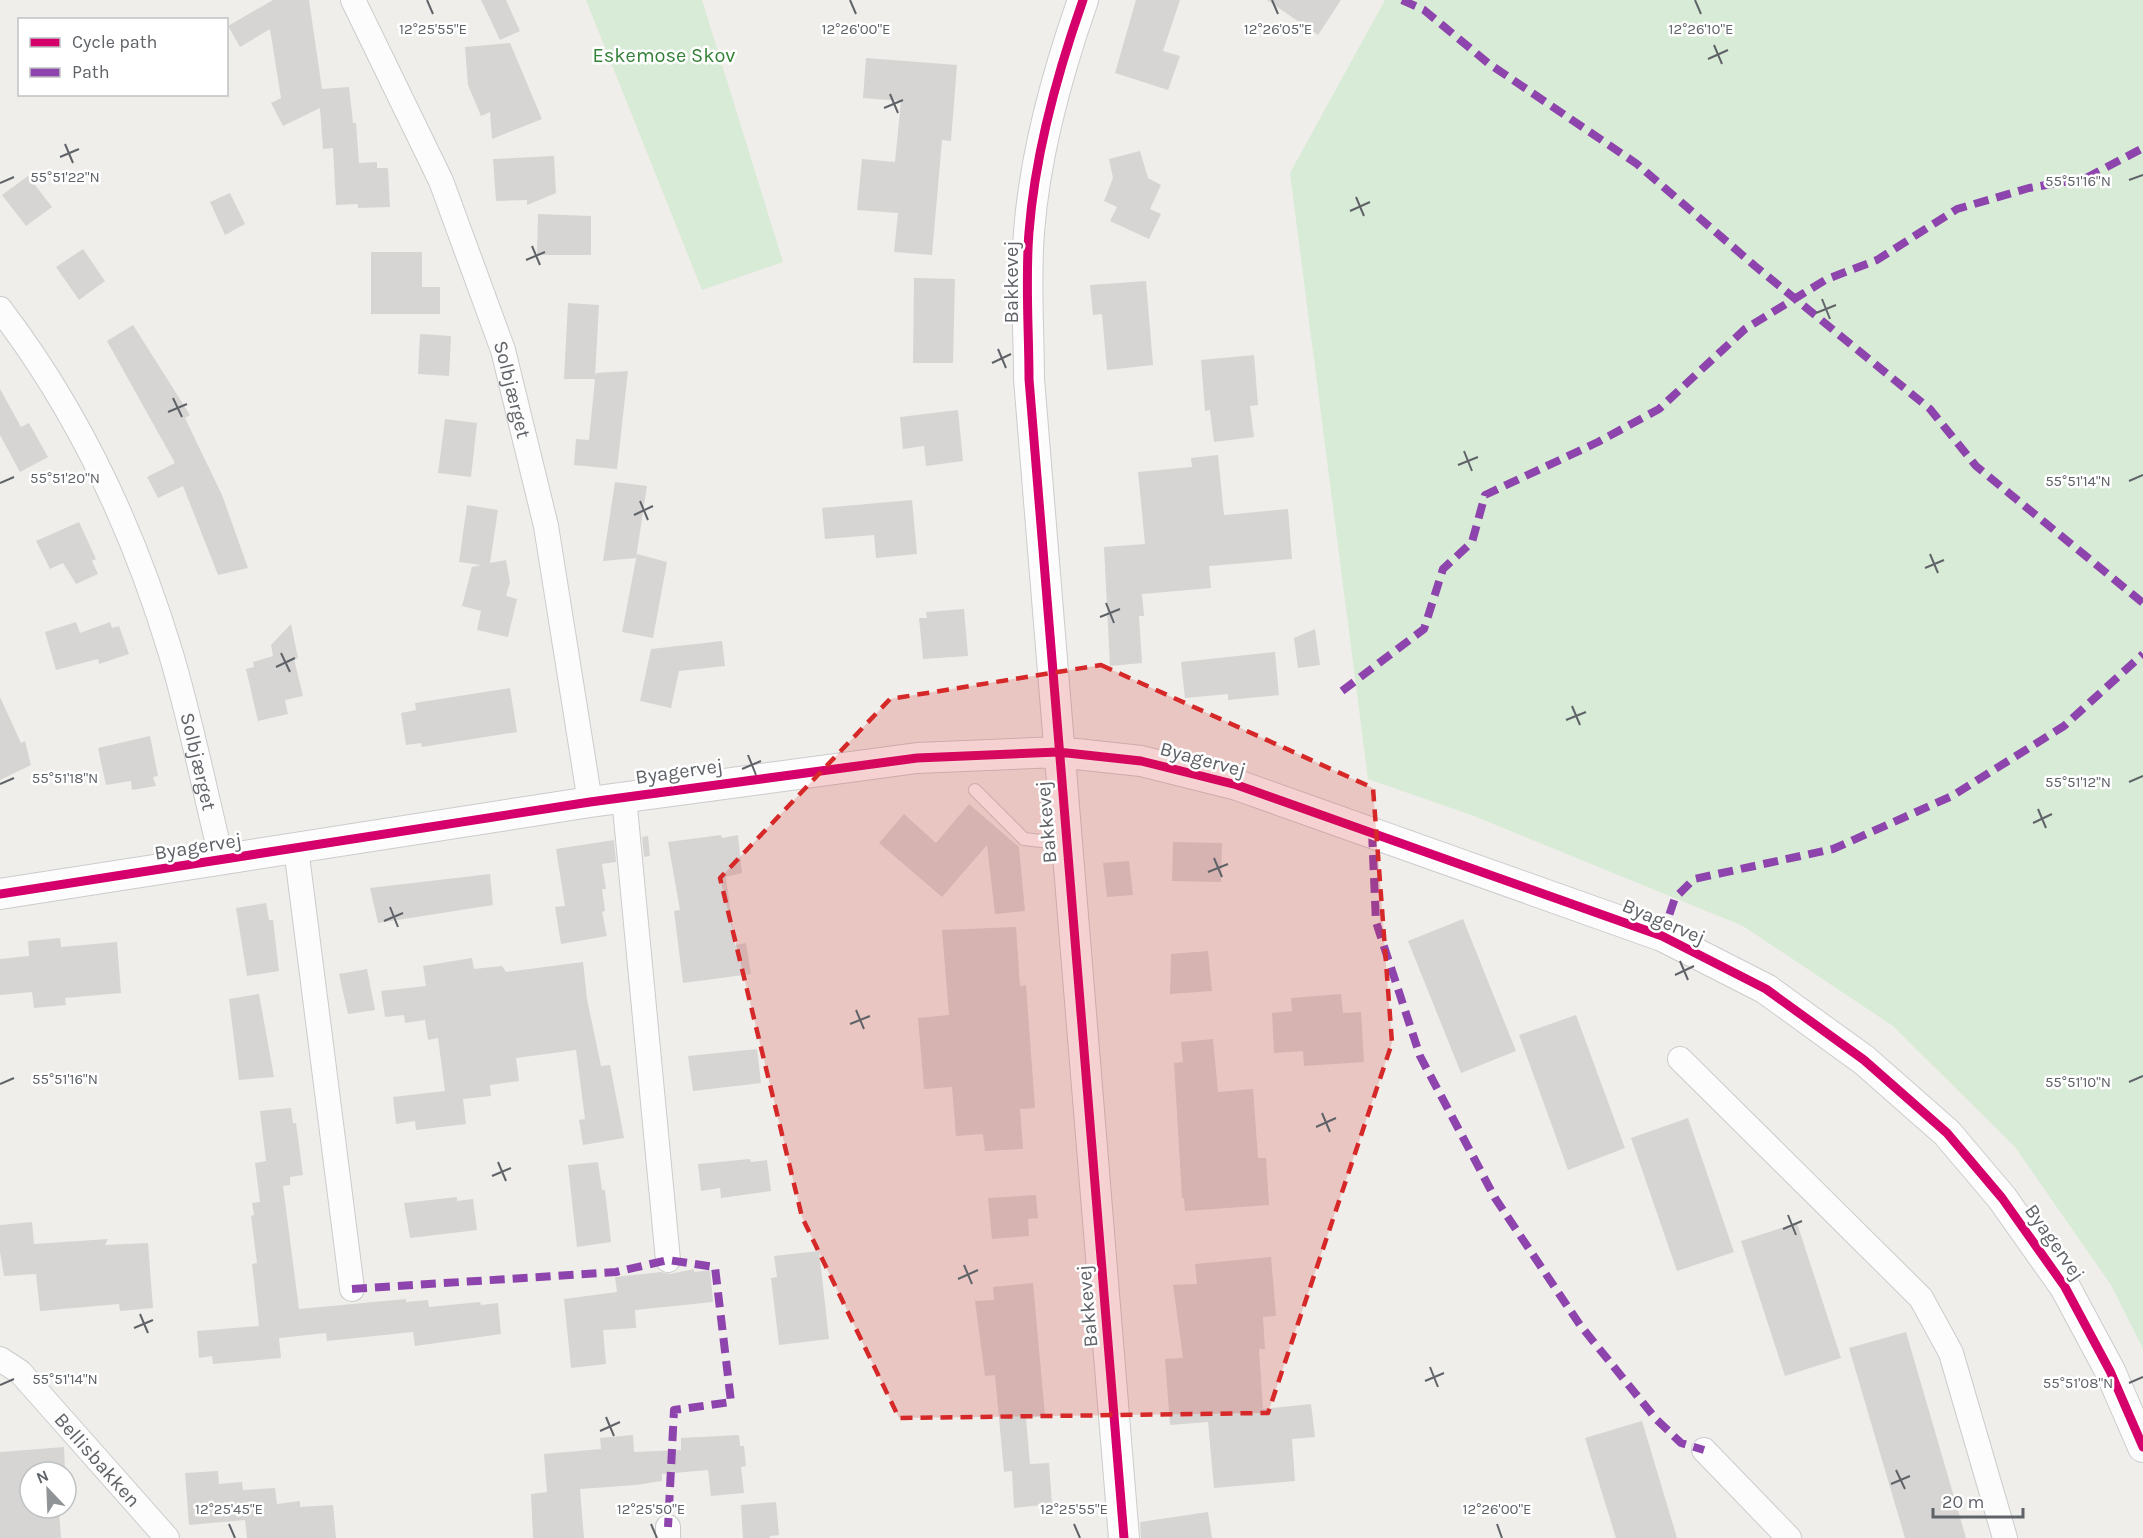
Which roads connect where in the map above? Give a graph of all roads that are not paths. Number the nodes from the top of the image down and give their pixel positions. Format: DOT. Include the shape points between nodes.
graph roads {
  1 [pos="353,0"];
  2 [pos="1083,0"];
  3 [pos="0,309"];
  4 [pos="1058,752"];
  5 [pos="975,790"];
  6 [pos="624,797"];
  7 [pos="590,802"];
  8 [pos="1066,844"];
  9 [pos="296,848"];
  10 [pos="222,861"];
  11 [pos="0,894"];
  12 [pos="1680,1059"];
  13 [pos="668,1260"];
  14 [pos="352,1289"];
  15 [pos="0,1359"];
  16 [pos="2143,1447"];
  17 [pos="1704,1449"];
  18 [pos="167,1538"];
  19 [pos="1124,1538"];
  20 [pos="1789,1538"];
  21 [pos="2005,1538"];
  1 -- 7 [label="street, Solbjærget" via="441,181 502,350 546,526"];
  2 -- 4 [label="street, Bakkevej" via="1063,57 1043,140 1029,232 1029,379"];
  3 -- 10 [label="street, Solbjærget" via="25,342 81,434 124,524 171,653"];
  4 -- 6 [label="street, Byagervej" via="917,758"];
  4 -- 8 [label="street, Bakkevej"];
  4 -- 16 [label="street, Byagervej" via="1141,761 1237,785 1645,929 1766,989 1864,1060 1947,1133 2002,1198 2065,1287 2110,1371"];
  5 -- 8 [label="lane" via="1024,839"];
  6 -- 7 [label="street, Byagervej"];
  6 -- 13 [label="street, Byagervej"];
  7 -- 9 [label="street, Byagervej"];
  8 -- 19 [label="street, Bakkevej"];
  9 -- 10 [label="street, Byagervej"];
  9 -- 14 [label="street"];
  10 -- 11 [label="street, Byagervej"];
  12 -- 21 [label="street" via="1921,1298 1951,1353"];
  15 -- 18 [label="street, Bellisbakken" via="20,1372"];
  17 -- 20 [label="street"];
}
